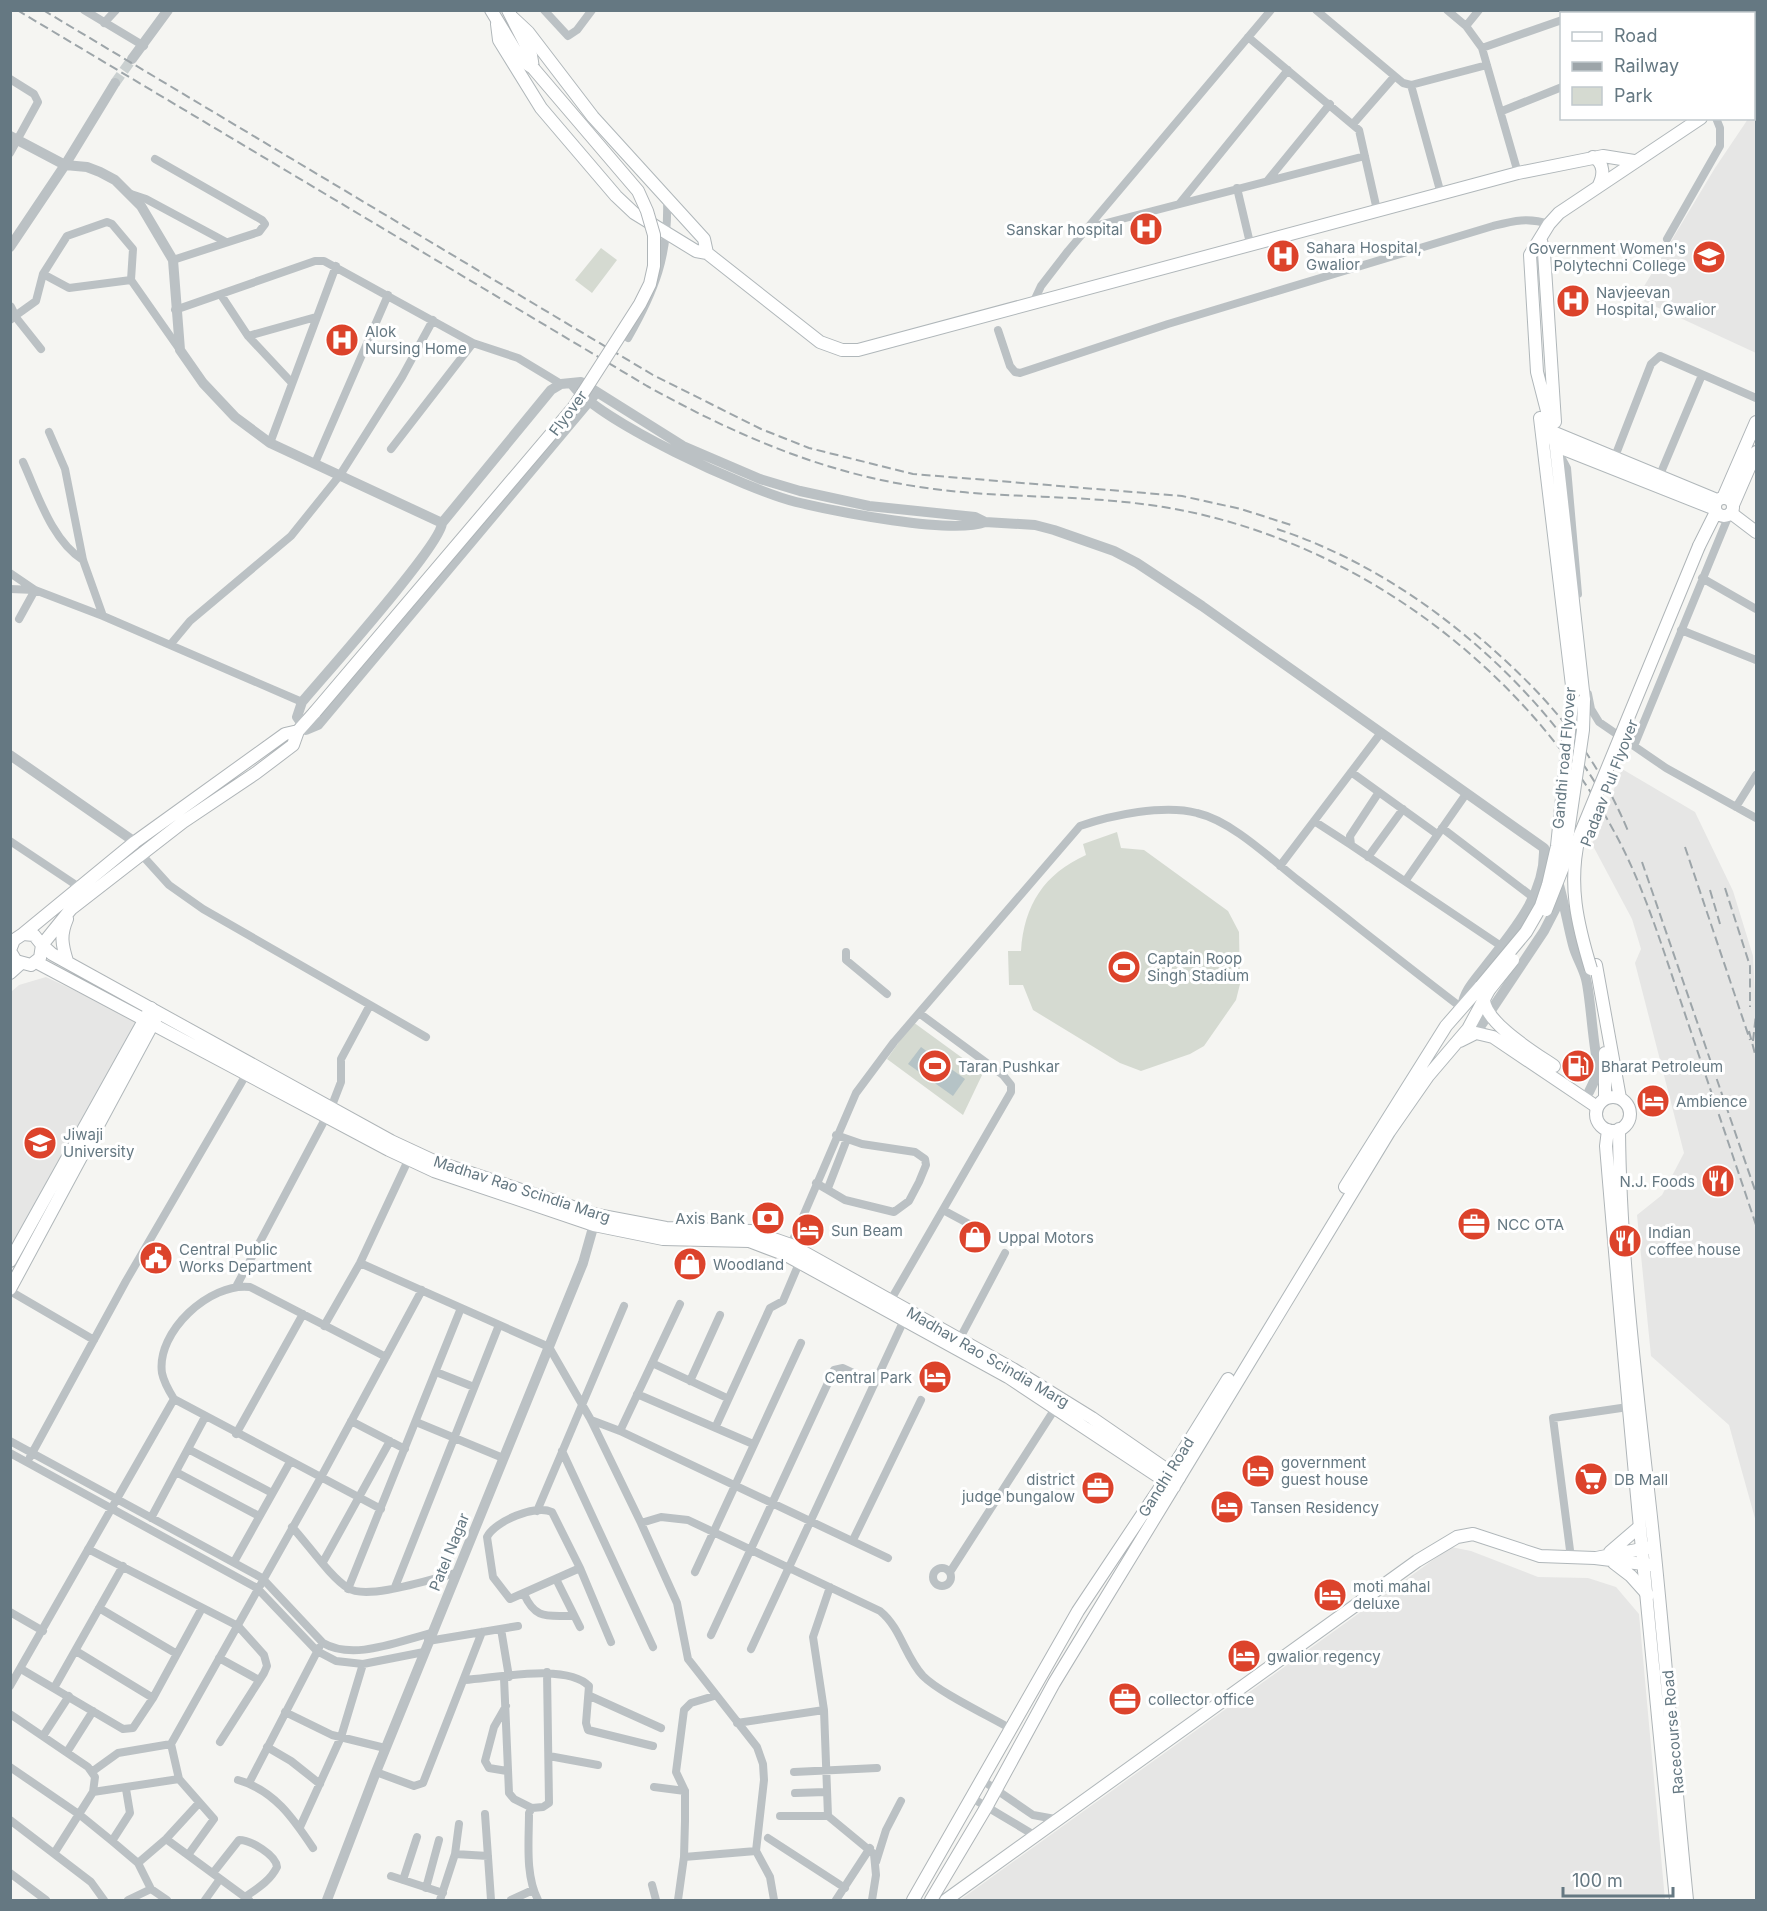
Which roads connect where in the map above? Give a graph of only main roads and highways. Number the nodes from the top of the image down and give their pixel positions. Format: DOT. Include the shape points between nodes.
graph roads {
  1 [pos="491,10"];
  2 [pos="509,13"];
  3 [pos="497,24"];
  4 [pos="512,34"];
  5 [pos="1698,120"];
  6 [pos="1593,157"];
  7 [pos="1635,161"];
  8 [pos="1597,188"];
  9 [pos="1540,241"];
  10 [pos="707,253"];
  11 [pos="1538,372"];
  12 [pos="1756,422"];
  13 [pos="1555,439"];
  14 [pos="1756,452"];
  15 [pos="1552,465"];
  16 [pos="1723,509"];
  17 [pos="1756,532"];
  18 [pos="300,729"];
  19 [pos="71,909"];
  20 [pos="23,934"];
  21 [pos="42,945"];
  22 [pos="10,950"];
  23 [pos="36,962"];
  24 [pos="67,962"];
  25 [pos="20,964"];
  26 [pos="1594,967"];
  27 [pos="10,973"];
  28 [pos="1485,991"];
  29 [pos="1462,1008"];
  30 [pos="152,1015"];
  31 [pos="1458,1043"];
  32 [pos="1620,1098"];
  33 [pos="1601,1102"];
  34 [pos="329,1112"];
  35 [pos="1613,1130"];
  36 [pos="789,1250"];
  37 [pos="10,1261"];
  38 [pos="10,1290"];
  39 [pos="888,1304"];
  40 [pos="958,1343"];
  41 [pos="1059,1403"];
  42 [pos="1138,1464"];
  43 [pos="1172,1479"];
  44 [pos="1149,1506"];
  45 [pos="1638,1528"];
  46 [pos="1648,1548"];
  47 [pos="1611,1557"];
  48 [pos="1649,1565"];
  49 [pos="1648,1595"];
  50 [pos="913,1900"];
  51 [pos="931,1900"];
  52 [pos="946,1900"];
  53 [pos="1676,1900"];
  54 [pos="1687,1900"];
  1 -- 3 [label="main road"];
  2 -- 4 [label="main road, Flyover"];
  2 -- 10 [label="main road" via="593,117 704,239"];
  3 -- 4 [label="main road, Flyover"];
  3 -- 10 [label="main road" via="499,40 541,108 626,206 696,251"];
  4 -- 18 [label="main road, Flyover, bridge" via="531,55 533,68 638,190 654,235 650,284 574,407"];
  5 -- 7 [label="main road"];
  6 -- 7 [label="main road"];
  6 -- 8 [label="main road" via="1601,164 1603,174"];
  6 -- 10 [label="main road" via="1250,243 858,350 842,350 820,342"];
  7 -- 8 [label="main road"];
  8 -- 9 [label="main road" via="1559,213"];
  9 -- 11 [label="main road" via="1530,255"];
  9 -- 13 [label="main road" via="1544,254"];
  11 -- 13 [label="main road"];
  11 -- 15 [label="main road, Gandhi road Flyover"];
  12 -- 16 [label="main road"];
  13 -- 15 [label="main road, Gandhi road Flyover"];
  13 -- 16 [label="main road"];
  13 -- 16 [label="main road" via="1659,477"];
  14 -- 16 [label="main road"];
  15 -- 28 [label="main road, Gandhi road Flyover, bridge" via="1584,700 1583,730 1563,867 1554,893 1528,941"];
  16 -- 17 [label="main road"];
  16 -- 26 [label="main road, Padaav Pul Flyover, bridge" via="1702,546 1580,837 1573,893 1577,922"];
  18 -- 19 [label="main road, Flyover" via="293,745"];
  18 -- 20 [label="main road" via="285,734 135,842"];
  19 -- 21 [label="main road, Flyover"];
  19 -- 24 [label="main road" via="62,932"];
  20 -- 21 [label="main road" via="34,935"];
  20 -- 22 [label="main road" via="14,940"];
  21 -- 23 [label="main road" via="42,955"];
  21 -- 24 [label="main road, Madhav Rao Scindia Marg"];
  22 -- 25 [label="main road"];
  23 -- 25 [label="main road"];
  23 -- 30 [label="main road, Madhav Rao Scindia Marg"];
  24 -- 30 [label="main road, Madhav Rao Scindia Marg"];
  25 -- 27 [label="main road"];
  26 -- 32 [label="main road, Padaav Pul Flyover"];
  26 -- 33 [label="main road, Padaav Pul Flyover" via="1602,1025"];
  28 -- 29 [label="main road, Gandhi road Flyover"];
  28 -- 31 [label="main road"];
  28 -- 33 [label="main road" via="1488,1013"];
  29 -- 43 [label="main road, Gandhi Road" via="1446,1026 1356,1169"];
  30 -- 34 [label="main road, Madhav Rao Scindia Marg"];
  30 -- 34 [label="main road, Madhav Rao Scindia Marg" via="247,1073"];
  30 -- 37 [label="main road"];
  30 -- 38 [label="main road"];
  31 -- 33 [label="main road" via="1476,1033 1505,1043"];
  31 -- 43 [label="main road" via="1428,1076 1389,1132"];
  32 -- 33 [label="main road"];
  32 -- 35 [label="main road" via="1628,1106 1629,1117"];
  33 -- 35 [label="main road" via="1599,1123"];
  34 -- 36 [label="main road, Madhav Rao Scindia Marg" via="410,1155 595,1220 751,1231"];
  35 -- 45 [label="main road" via="1606,1146"];
  35 -- 46 [label="main road"];
  36 -- 39 [label="main road, Madhav Rao Scindia Marg"];
  36 -- 39 [label="main road, Madhav Rao Scindia Marg" via="800,1262"];
  39 -- 40 [label="main road, Madhav Rao Scindia Marg"];
  39 -- 40 [label="main road, Madhav Rao Scindia Marg" via="904,1320"];
  40 -- 41 [label="main road, Madhav Rao Scindia Marg"];
  41 -- 42 [label="main road, Madhav Rao Scindia Marg"];
  41 -- 43 [label="main road, Madhav Rao Scindia Marg"];
  42 -- 43 [label="main road, Madhav Rao Scindia Marg"];
  42 -- 44 [label="main road" via="1150,1483"];
  43 -- 44 [label="main road, Gandhi Road"];
  43 -- 51 [label="main road"];
  44 -- 50 [label="main road, Gandhi Road" via="1078,1611"];
  45 -- 46 [label="main road"];
  45 -- 47 [label="main road"];
  46 -- 47 [label="main road"];
  46 -- 48 [label="main road"];
  47 -- 48 [label="main road"];
  47 -- 49 [label="main road"];
  47 -- 52 [label="main road" via="1540,1556 1473,1534 1457,1536"];
  48 -- 49 [label="main road, Racecourse Road"];
  48 -- 54 [label="main road, Racecourse Road"];
  49 -- 53 [label="main road, Racecourse Road"];
}
